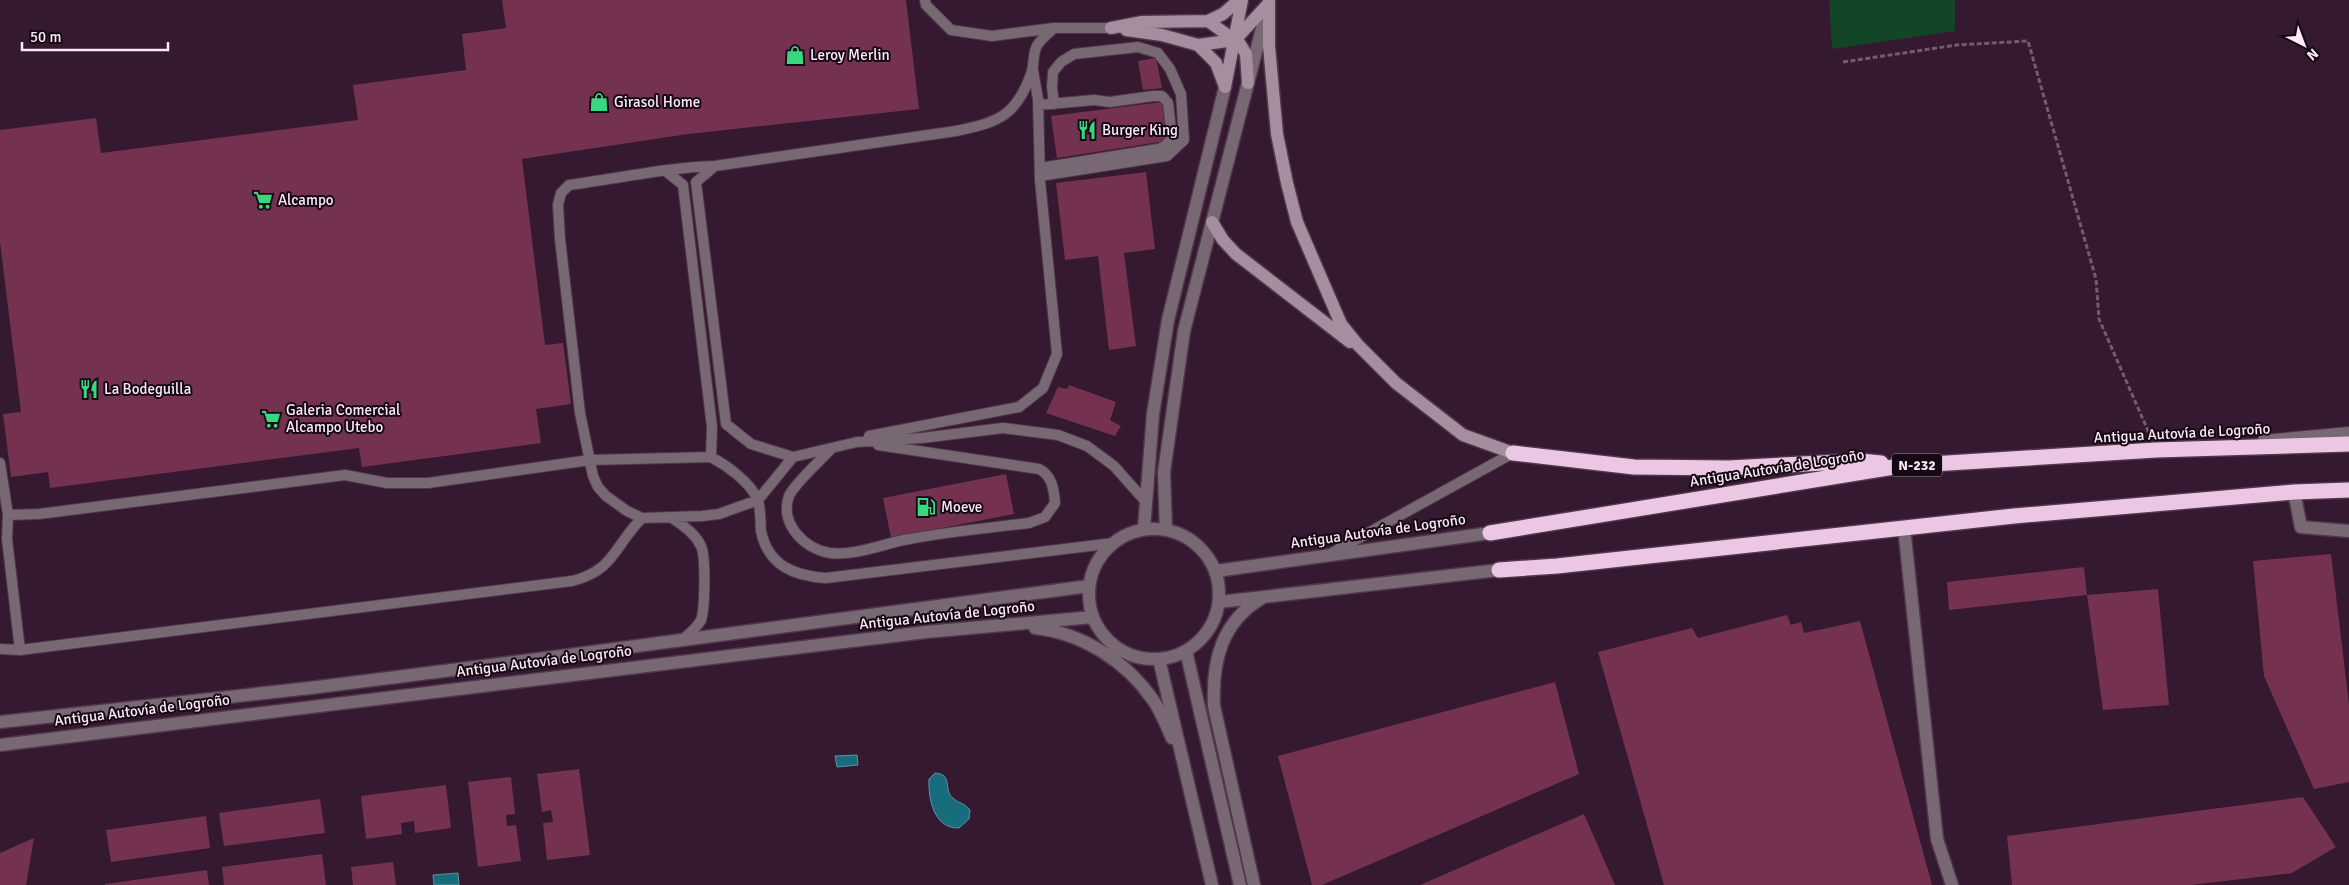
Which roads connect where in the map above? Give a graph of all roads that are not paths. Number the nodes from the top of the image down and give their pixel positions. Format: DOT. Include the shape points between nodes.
graph roads {
  1 [pos="925,0"];
  2 [pos="1240,0"];
  3 [pos="1269,2"];
  4 [pos="1208,21"];
  5 [pos="1054,28"];
  6 [pos="1111,28"];
  7 [pos="1235,40"];
  8 [pos="1198,45"];
  9 [pos="1033,69"];
  10 [pos="1248,83"];
  11 [pos="1225,87"];
  12 [pos="1054,104"];
  13 [pos="1038,106"];
  14 [pos="716,166"];
  15 [pos="667,172"];
  16 [pos="1040,172"];
  17 [pos="1212,222"];
  18 [pos="1372,359"];
  19 [pos="2349,432"];
  20 [pos="857,442"];
  21 [pos="2349,444"];
  22 [pos="832,448"];
  23 [pos="2156,450"];
  24 [pos="1513,453"];
  25 [pos="711,457"];
  26 [pos="793,457"];
  27 [pos="590,460"];
  28 [pos="0,463"];
  29 [pos="1900,466"];
  30 [pos="1,480"];
  31 [pos="2349,490"];
  32 [pos="2294,492"];
  33 [pos="758,500"];
  34 [pos="1146,502"];
  35 [pos="8,515"];
  36 [pos="670,517"];
  37 [pos="642,518"];
  38 [pos="1904,527"];
  39 [pos="1144,530"];
  40 [pos="1166,530"];
  41 [pos="2349,531"];
  42 [pos="1490,533"];
  43 [pos="4,540"];
  44 [pos="1114,543"];
  45 [pos="1326,556"];
  46 [pos="1499,570"];
  47 [pos="1216,571"];
  48 [pos="1089,586"];
  49 [pos="1262,598"];
  50 [pos="1219,602"];
  51 [pos="1093,617"];
  52 [pos="1015,625"];
  53 [pos="682,640"];
  54 [pos="0,649"];
  55 [pos="20,650"];
  56 [pos="1186,651"];
  57 [pos="1159,659"];
  58 [pos="0,722"];
  59 [pos="0,745"];
  60 [pos="1183,762"];
  61 [pos="1212,885"];
  62 [pos="1240,885"];
  63 [pos="1254,885"];
  64 [pos="1952,885"];
  1 -- 5 [label="lane" via="926,5 951,30 992,36"];
  2 -- 4 [label="street"];
  2 -- 7 [label="street"];
  3 -- 7 [label="street"];
  3 -- 10 [label="street"];
  3 -- 18 [label="street" via="1268,46 1277,134 1297,222 1341,324"];
  4 -- 6 [label="street" via="1142,22"];
  4 -- 7 [label="street"];
  5 -- 6 [label="lane"];
  5 -- 9 [label="lane" via="1036,46"];
  6 -- 8 [label="street" via="1162,35"];
  7 -- 8 [label="street"];
  7 -- 10 [label="street" via="1246,54"];
  7 -- 11 [label="street"];
  8 -- 11 [label="street" via="1216,63"];
  9 -- 13 [label="lane"];
  9 -- 14 [label="lane" via="1009,112 988,124"];
  10 -- 17 [label="street"];
  11 -- 34 [label="street" via="1168,320 1153,414"];
  12 -- 13 [label="lane"];
  12 -- 16 [label="lane" via="1162,96 1168,103 1172,138 1158,149"];
  12 -- 16 [label="lane" via="1053,72 1061,62 1074,54 1138,47 1158,53 1170,69 1181,94 1184,140 1167,156"];
  13 -- 16 [label="lane"];
  14 -- 15 [label="lane" via="687,167"];
  14 -- 26 [label="lane" via="696,182 726,424 751,444"];
  15 -- 25 [label="lane" via="683,185 712,427"];
  15 -- 27 [label="lane" via="569,186 561,193 558,205 560,239 580,413"];
  16 -- 20 [label="lane" via="1057,354 1043,388 1018,407 871,435"];
  17 -- 18 [label="street" via="1236,254"];
  17 -- 40 [label="street" via="1184,331 1164,472"];
  18 -- 24 [label="street" via="1403,389 1463,435"];
  19 -- 23 [label="lane"];
  20 -- 22 [label="lane"];
  20 -- 22 [label="lane" via="1039,469 1050,478 1055,503 1045,517 1029,523 906,540 854,552 814,550 799,539 786,508 790,494"];
  20 -- 34 [label="lane" via="1003,428 1058,435 1102,454"];
  21 -- 23 [label="highway, Antigua Autovía de Logroño / N-232"];
  22 -- 26 [label="lane"];
  23 -- 29 [label="highway, Antigua Autovía de Logroño / N-232"];
  24 -- 29 [label="highway" via="1634,466 1729,468 1860,461"];
  24 -- 45 [label="lane"];
  25 -- 27 [label="lane"];
  25 -- 33 [label="lane" via="740,477"];
  26 -- 33 [label="lane"];
  27 -- 35 [label="lane" via="428,483 387,482 345,475"];
  27 -- 37 [label="lane" via="593,476 606,496 627,512"];
  28 -- 30 [label="lane"];
  29 -- 42 [label="highway, Antigua Autovía de Logroño / N-232"];
  30 -- 35 [label="lane"];
  31 -- 32 [label="highway"];
  32 -- 38 [label="highway"];
  32 -- 41 [label="street" via="2301,528"];
  33 -- 36 [label="lane" via="719,514"];
  33 -- 44 [label="lane" via="762,532 770,551 784,567 803,576 826,578"];
  34 -- 39 [label="street"];
  35 -- 43 [label="lane"];
  36 -- 37 [label="lane"];
  36 -- 53 [label="lane" via="690,531 702,548 701,619"];
  37 -- 55 [label="lane" via="603,568 572,580"];
  38 -- 46 [label="highway"];
  38 -- 64 [label="street" via="1937,839"];
  39 -- 40 [label="street"];
  39 -- 44 [label="street"];
  40 -- 47 [label="street" via="1187,538 1199,547"];
  42 -- 45 [label="street, Antigua Autovía de Logroño"];
  43 -- 55 [label="lane"];
  44 -- 48 [label="street" via="1095,566"];
  45 -- 47 [label="street, Antigua Autovía de Logroño"];
  46 -- 49 [label="street"];
  47 -- 50 [label="street"];
  48 -- 51 [label="street"];
  48 -- 53 [label="street, Antigua Autovía de Logroño"];
  49 -- 50 [label="street"];
  49 -- 63 [label="street" via="1234,620 1220,649 1213,678 1214,706"];
  50 -- 56 [label="street" via="1217,615 1206,635"];
  51 -- 52 [label="street, Antigua Autovía de Logroño"];
  51 -- 57 [label="street" via="1110,643 1122,651 1148,660"];
  52 -- 59 [label="street, Antigua Autovía de Logroño" via="926,632"];
  52 -- 60 [label="street" via="1048,629 1076,638 1109,656 1134,677 1154,701"];
  53 -- 58 [label="street, Antigua Autovía de Logroño"];
  54 -- 55 [label="lane"];
  56 -- 57 [label="street"];
  56 -- 62 [label="street"];
  57 -- 60 [label="street"];
  60 -- 61 [label="street"];
}
